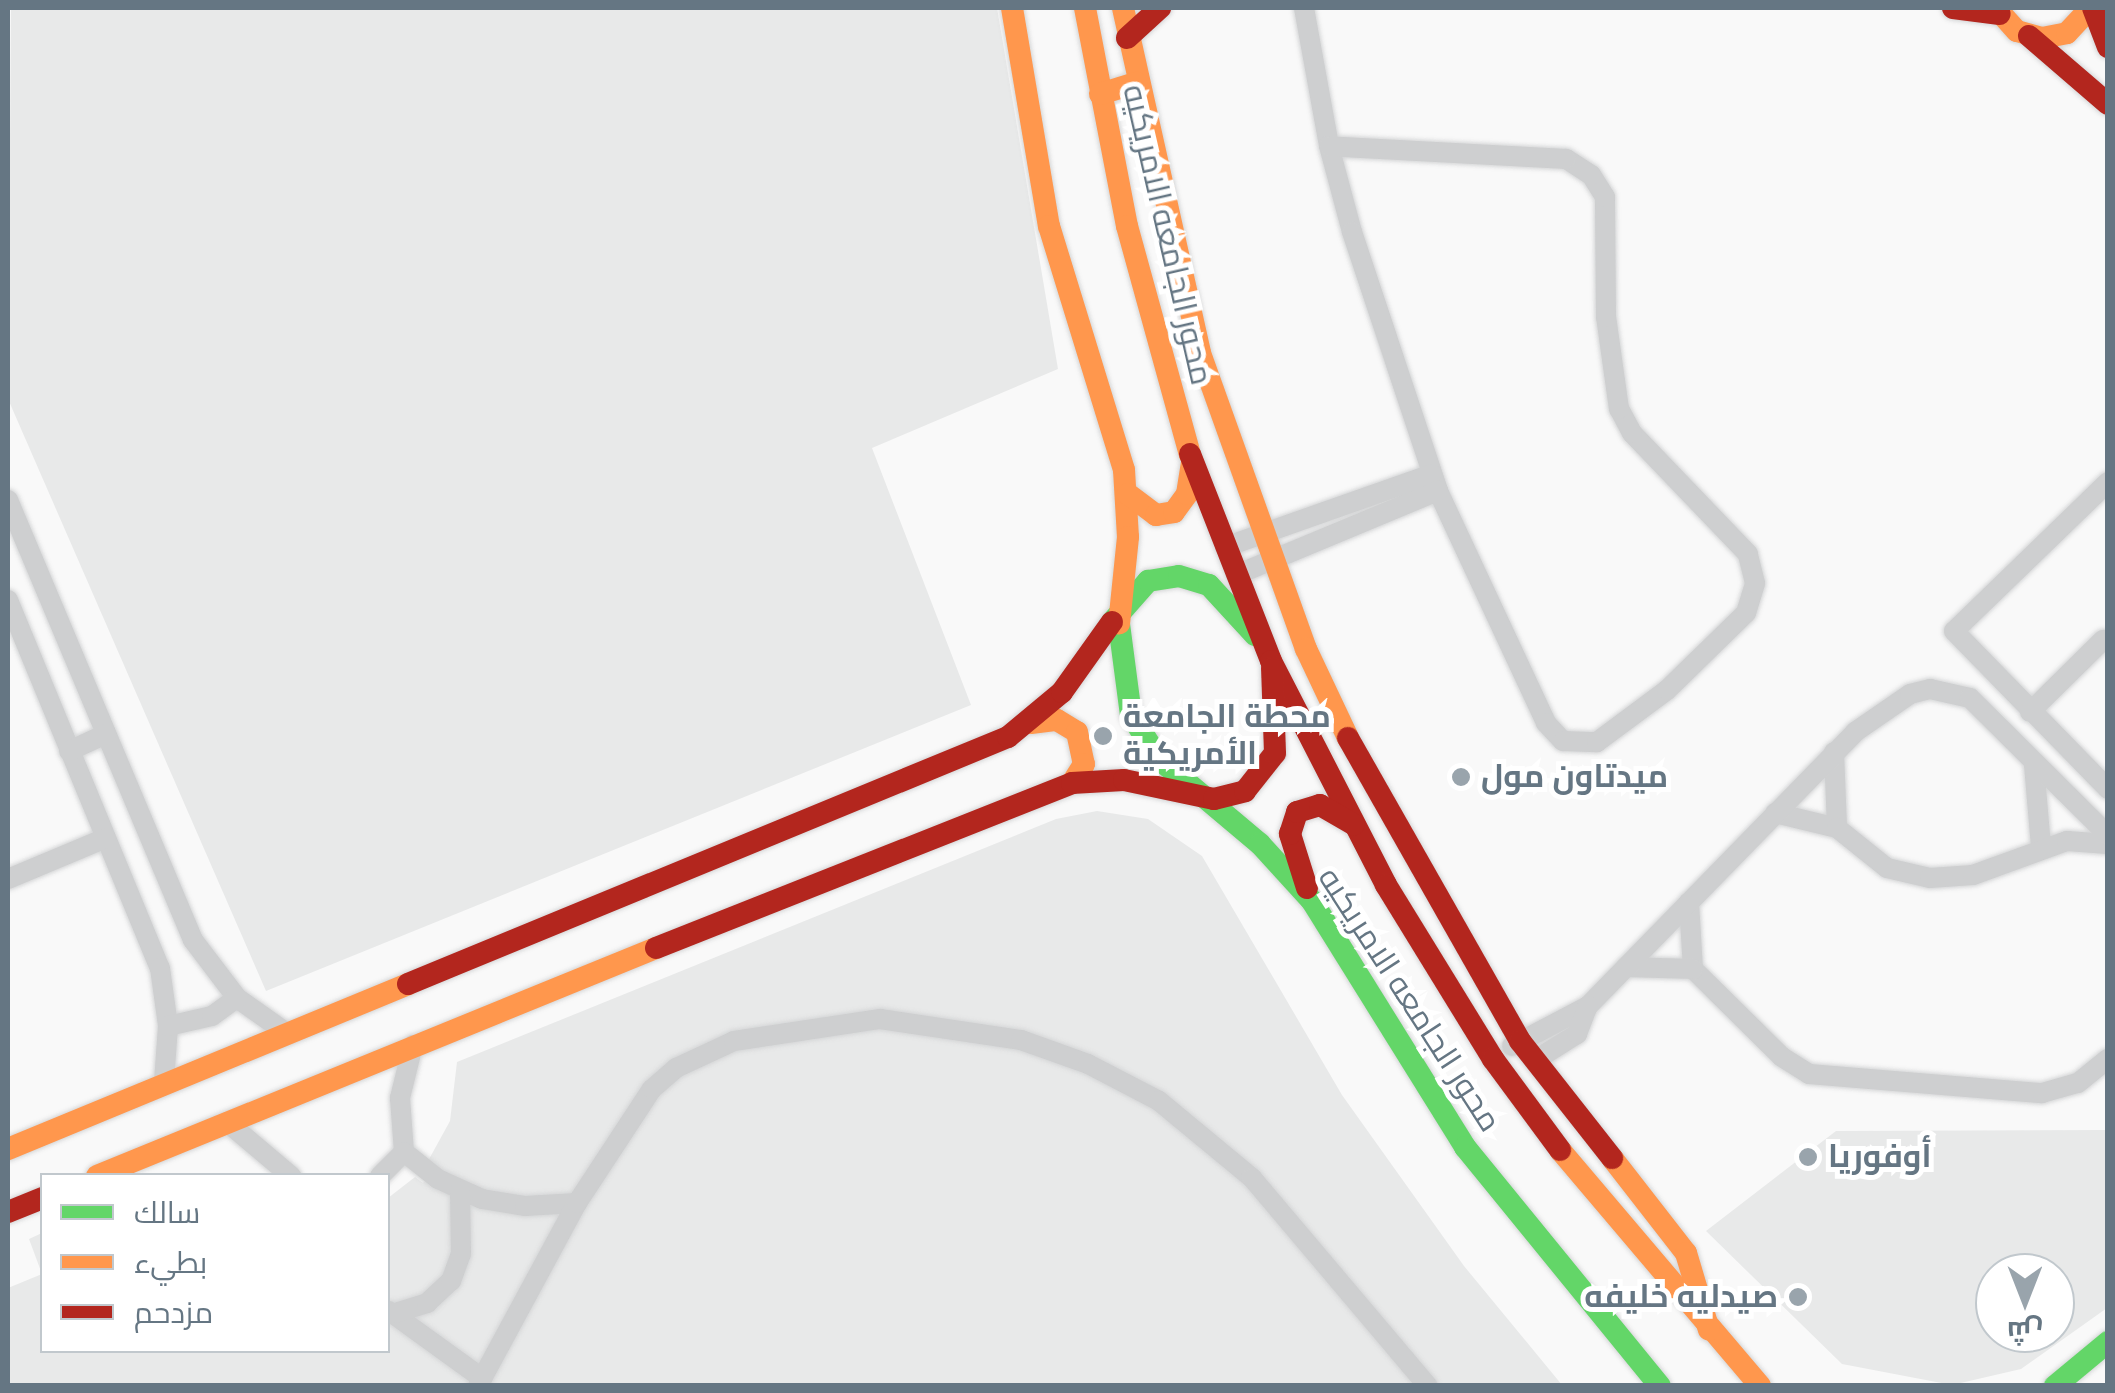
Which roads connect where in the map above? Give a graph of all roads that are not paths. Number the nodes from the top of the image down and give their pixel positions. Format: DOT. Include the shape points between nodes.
graph roads {
  1 [pos="1012,8"];
  2 [pos="1086,8"];
  3 [pos="1124,8"];
  4 [pos="1160,8"];
  5 [pos="1304,8"];
  6 [pos="1953,8"];
  7 [pos="2092,8"];
  8 [pos="1998,11"];
  9 [pos="2029,36"];
  10 [pos="1127,38"];
  11 [pos="2108,47"];
  12 [pos="1136,83"];
  13 [pos="1100,94"];
  14 [pos="2108,104"];
  15 [pos="1330,146"];
  16 [pos="1192,462"];
  17 [pos="1435,482"];
  18 [pos="2108,482"];
  19 [pos="1128,494"];
  20 [pos="8,505"];
  21 [pos="1306,520"];
  22 [pos="1262,535"];
  23 [pos="1315,542"];
  24 [pos="1225,547"];
  25 [pos="1272,560"];
  26 [pos="1236,575"];
  27 [pos="8,600"];
  28 [pos="1120,612"];
  29 [pos="2104,640"];
  30 [pos="1268,655"];
  31 [pos="2030,712"];
  32 [pos="1032,724"];
  33 [pos="106,734"];
  34 [pos="70,751"];
  35 [pos="1834,752"];
  36 [pos="2032,760"];
  37 [pos="1072,783"];
  38 [pos="2108,789"];
  39 [pos="1199,796"];
  40 [pos="1775,813"];
  41 [pos="1354,825"];
  42 [pos="1837,828"];
  43 [pos="2108,835"];
  44 [pos="106,838"];
  45 [pos="2108,844"];
  46 [pos="2042,847"];
  47 [pos="8,878"];
  48 [pos="1312,902"];
  49 [pos="1688,902"];
  50 [pos="1626,967"];
  51 [pos="1693,969"];
  52 [pos="236,998"];
  53 [pos="1588,1006"];
  54 [pos="168,1026"];
  55 [pos="288,1034"];
  56 [pos="1520,1041"];
  57 [pos="413,1045"];
  58 [pos="1493,1059"];
  59 [pos="2108,1059"];
  60 [pos="1534,1061"];
  61 [pos="164,1082"];
  62 [pos="228,1122"];
  63 [pos="8,1150"];
  64 [pos="404,1152"];
  65 [pos="104,1173"];
  66 [pos="288,1173"];
  67 [pos="383,1173"];
  68 [pos="460,1192"];
  69 [pos="40,1199"];
  70 [pos="577,1202"];
  71 [pos="8,1212"];
  72 [pos="391,1312"];
  73 [pos="1709,1332"];
  74 [pos="2108,1342"];
  75 [pos="2086,1378"];
  76 [pos="480,1382"];
  77 [pos="1428,1386"];
  78 [pos="1660,1386"];
  79 [pos="1760,1386"];
  80 [pos="2055,1386"];
  1 -- 19 [label="main road, محور الجامعه الامريكيه" via="1049,226"];
  2 -- 13 [label="main road, محور الجامعه الامريكيه"];
  3 -- 10 [label="main road"];
  4 -- 10 [label="main road"];
  5 -- 15 [label="street"];
  6 -- 8 [label="main road"];
  7 -- 9 [label="main road" via="2067,33"];
  7 -- 11 [label="main road"];
  8 -- 9 [label="main road"];
  9 -- 14 [label="main road"];
  10 -- 12 [label="main road"];
  12 -- 13 [label="main road"];
  12 -- 22 [label="main road" via="1190,316"];
  13 -- 16 [label="main road, محور الجامعه الامريكيه" via="1127,226"];
  15 -- 17 [label="street" via="1370,299"];
  15 -- 17 [label="street" via="1522,152 1566,159 1591,175 1608,215 1606,317 1618,409 1632,433 1748,554 1753,599 1746,613 1627,723 1597,742 1575,746 1546,722"];
  16 -- 19 [label="main road" via="1187,494 1174,512 1156,514"];
  16 -- 24 [label="main road, محور الجامعه الامريكيه"];
  17 -- 21 [label="street"];
  17 -- 23 [label="street"];
  18 -- 31 [label="street" via="1954,632"];
  19 -- 28 [label="main road, محور الجامعه الامريكيه"];
  20 -- 33 [label="street"];
  21 -- 22 [label="street"];
  21 -- 23 [label="street"];
  22 -- 24 [label="street"];
  22 -- 25 [label="main road"];
  23 -- 25 [label="street"];
  24 -- 26 [label="main road, محور الجامعه الامريكيه"];
  25 -- 26 [label="street"];
  25 -- 56 [label="main road" via="1365,774"];
  26 -- 30 [label="main road, محور الجامعه الامريكيه"];
  27 -- 34 [label="street"];
  28 -- 30 [label="main road" via="1148,582 1194,578 1221,595"];
  28 -- 32 [label="main road" via="1082,670"];
  28 -- 39 [label="main road, محور الجامعه الامريكيه" via="1118,665 1131,715 1159,759"];
  29 -- 31 [label="street"];
  30 -- 39 [label="main road" via="1277,737 1268,768 1230,797"];
  30 -- 41 [label="main road, محور الجامعه الامريكيه"];
  31 -- 38 [label="street"];
  32 -- 37 [label="main road" via="1057,720 1076,732 1084,764"];
  32 -- 55 [label="main road"];
  33 -- 34 [label="street"];
  33 -- 52 [label="street" via="193,940"];
  34 -- 44 [label="street"];
  35 -- 36 [label="street" via="1892,702 1930,689 1970,698"];
  35 -- 40 [label="street"];
  35 -- 42 [label="street"];
  36 -- 43 [label="street"];
  36 -- 46 [label="street"];
  37 -- 39 [label="main road" via="1149,782"];
  37 -- 57 [label="main road"];
  39 -- 48 [label="main road, محور الجامعه الامريكيه" via="1260,844"];
  40 -- 42 [label="street"];
  40 -- 49 [label="street"];
  41 -- 48 [label="main road" via="1320,805 1304,807 1293,818 1290,834"];
  41 -- 58 [label="main road, محور الجامعه الامريكيه"];
  42 -- 46 [label="street" via="1886,868 1917,877 1973,875"];
  44 -- 47 [label="street"];
  44 -- 54 [label="street" via="160,968"];
  45 -- 46 [label="street"];
  48 -- 78 [label="main road, محور الجامعه الامريكيه" via="1466,1147"];
  49 -- 50 [label="street"];
  49 -- 51 [label="street"];
  50 -- 51 [label="street"];
  50 -- 53 [label="street"];
  51 -- 59 [label="street" via="1782,1058 1825,1079 2042,1092 2078,1083"];
  52 -- 54 [label="street" via="212,1016"];
  52 -- 55 [label="street"];
  53 -- 56 [label="street"];
  53 -- 60 [label="street" via="1577,1034"];
  54 -- 61 [label="street"];
  55 -- 61 [label="main road"];
  56 -- 58 [label="street"];
  56 -- 60 [label="main road"];
  57 -- 62 [label="main road"];
  57 -- 64 [label="street" via="400,1098"];
  58 -- 73 [label="main road, محور الجامعه الامريكيه" via="1596,1200"];
  60 -- 73 [label="main road" via="1686,1253"];
  61 -- 63 [label="main road"];
  62 -- 65 [label="main road"];
  62 -- 66 [label="street"];
  64 -- 67 [label="street"];
  64 -- 68 [label="street"];
  68 -- 70 [label="street" via="514,1205"];
  68 -- 72 [label="street" via="461,1254 451,1280 427,1303"];
  69 -- 71 [label="main road"];
  70 -- 76 [label="street"];
  70 -- 77 [label="street" via="631,1113 676,1068 704,1052 844,1021 916,1020 986,1032 1088,1064 1191,1126 1252,1178"];
  72 -- 76 [label="street"];
  73 -- 79 [label="main road, محور الجامعه الامريكيه"];
  74 -- 75 [label="main road"];
  75 -- 80 [label="main road"];
}
